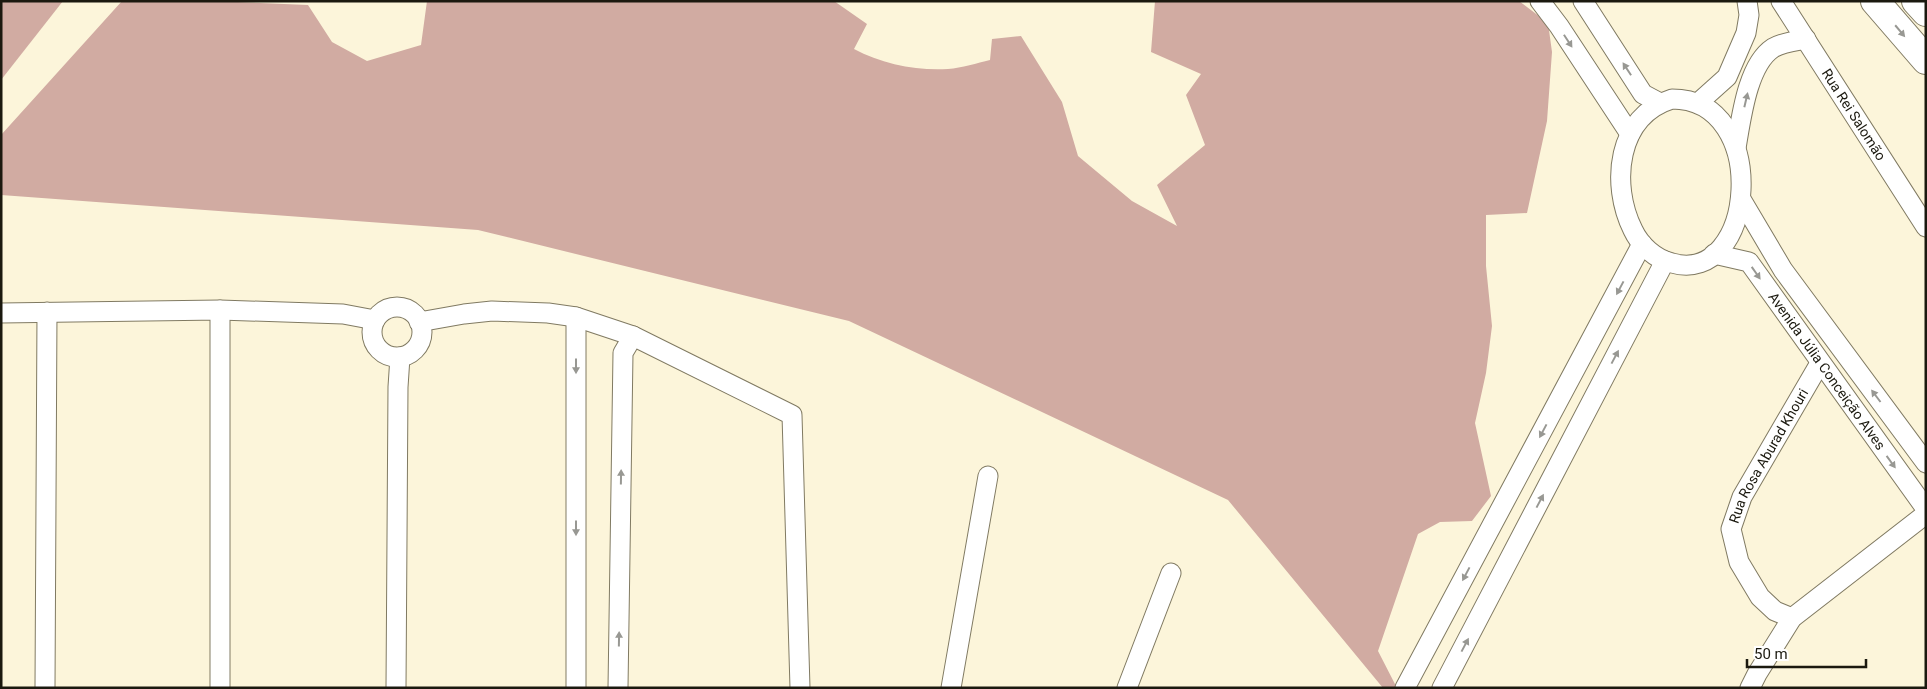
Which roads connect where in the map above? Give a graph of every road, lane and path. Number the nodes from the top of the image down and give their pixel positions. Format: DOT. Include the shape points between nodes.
graph roads {
  1 [pos="1540,1"];
  2 [pos="1582,1"];
  3 [pos="1747,1"];
  4 [pos="1781,1"];
  5 [pos="1875,1"];
  6 [pos="1916,1"];
  7 [pos="1926,12"];
  8 [pos="1806,39"];
  9 [pos="1926,60"];
  10 [pos="1660,103"];
  11 [pos="1698,103"];
  12 [pos="1630,134"];
  13 [pos="1736,148"];
  14 [pos="1741,199"];
  15 [pos="1926,227"];
  16 [pos="1642,244"];
  17 [pos="1714,254"];
  18 [pos="1665,262"];
  19 [pos="220,310"];
  20 [pos="47,312"];
  21 [pos="1,313"];
  22 [pos="576,317"];
  23 [pos="375,320"];
  24 [pos="419,322"];
  25 [pos="633,336"];
  26 [pos="400,357"];
  27 [pos="1820,363"];
  28 [pos="1926,463"];
  29 [pos="988,476"];
  30 [pos="1926,509"];
  31 [pos="1926,514"];
  32 [pos="1171,573"];
  33 [pos="1792,618"];
  34 [pos="45,688"];
  35 [pos="220,688"];
  36 [pos="396,688"];
  37 [pos="576,688"];
  38 [pos="618,688"];
  39 [pos="800,688"];
  40 [pos="951,688"];
  41 [pos="1127,688"];
  42 [pos="1405,688"];
  43 [pos="1442,688"];
  44 [pos="1750,688"];
  1 -- 12 [label="street, one-way"];
  10 -- 2 [label="street, one-way" via="1643,94"];
  3 -- 11 [label="street" via="1746,33 1727,76"];
  4 -- 8 [label="street, Rua Rei Salomão"];
  5 -- 9 [label="main road, one-way"];
  6 -- 7 [label="main road"];
  13 -- 8 [label="street, one-way" via="1746,96 1766,53 1786,42"];
  8 -- 15 [label="street, Rua Rei Salomão"];
  10 -- 11 [label="street" via="1685,99"];
  10 -- 12 [label="street" via="1644,115"];
  11 -- 13 [label="street" via="1720,120"];
  12 -- 16 [label="street" via="1621,165 1622,200"];
  13 -- 14 [label="street"];
  14 -- 17 [label="street" via="1732,231"];
  28 -- 14 [label="street, Avenida Júlia Conceição Alves, one-way" via="1783,270"];
  16 -- 18 [label="street"];
  16 -- 42 [label="street, one-way"];
  17 -- 18 [label="street" via="1690,265"];
  17 -- 27 [label="street, Avenida Júlia Conceição Alves, one-way" via="1749,262"];
  43 -- 18 [label="street, one-way"];
  19 -- 20 [label="street"];
  19 -- 23 [label="street" via="318,312"];
  19 -- 35 [label="street"];
  20 -- 21 [label="street"];
  20 -- 34 [label="street"];
  22 -- 24 [label="street" via="492,311"];
  22 -- 25 [label="street"];
  22 -- 37 [label="street, one-way"];
  23 -- 24 [label="street" via="394,308 409,311"];
  23 -- 26 [label="street" via="372,335 378,349"];
  24 -- 26 [label="street" via="419,345"];
  38 -- 25 [label="street, one-way" via="623,353"];
  25 -- 39 [label="street" via="792,415"];
  26 -- 36 [label="street"];
  27 -- 30 [label="street, Avenida Júlia Conceição Alves, one-way"];
  27 -- 33 [label="street, Rua Rosa Aburad Khouri" via="1742,497 1731,529 1739,562 1760,597 1775,611"];
  29 -- 40 [label="street"];
  31 -- 33 [label="street"];
  32 -- 41 [label="street"];
  33 -- 44 [label="street"];
}
